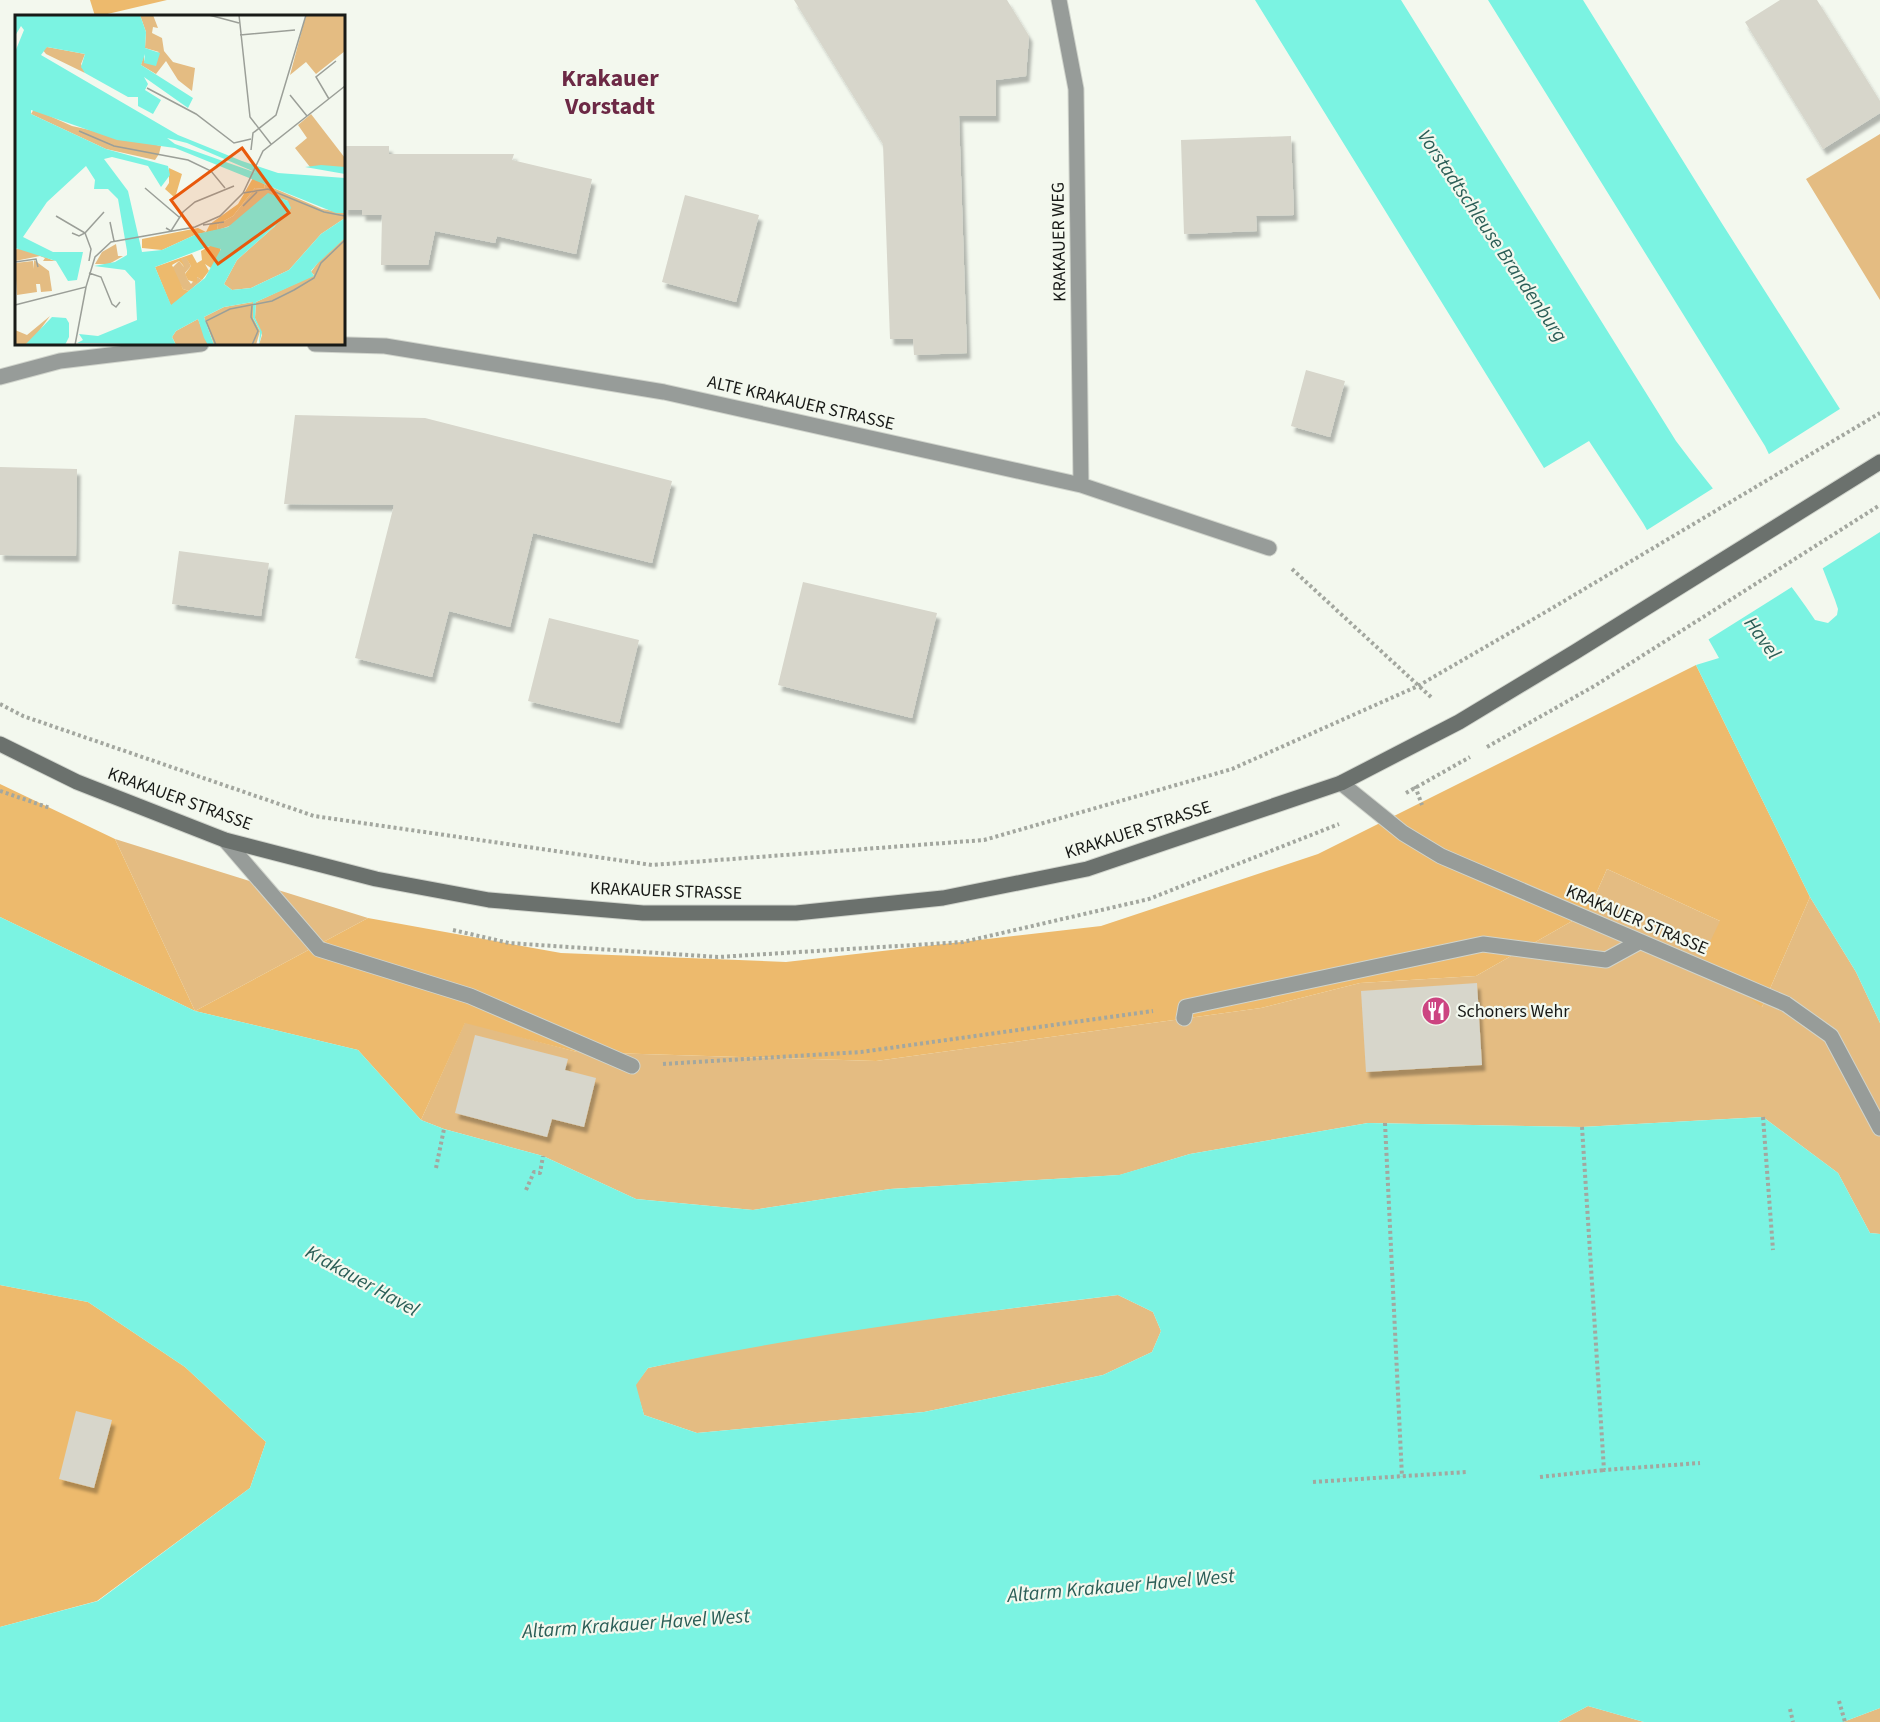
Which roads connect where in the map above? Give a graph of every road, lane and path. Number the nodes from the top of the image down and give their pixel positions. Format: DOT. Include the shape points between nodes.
graph roads {
  1 [pos="1059,0"];
  2 [pos="193,345"];
  3 [pos="345,345"];
  4 [pos="0,376"];
  5 [pos="1880,413"];
  6 [pos="1880,462"];
  7 [pos="1081,485"];
  8 [pos="1880,505"];
  9 [pos="1269,548"];
  10 [pos="1418,686"];
  11 [pos="1596,686"];
  12 [pos="0,704"];
  13 [pos="1459,723"];
  14 [pos="0,744"];
  15 [pos="1341,783"];
  16 [pos="225,840"];
  17 [pos="1639,942"];
  18 [pos="1185,1013"];
  19 [pos="632,1066"];
  20 [pos="1763,1117"];
  21 [pos="1385,1123"];
  22 [pos="1582,1127"];
  23 [pos="1880,1128"];
  24 [pos="444,1129"];
  25 [pos="543,1156"];
  26 [pos="436,1168"];
  27 [pos="526,1190"];
  28 [pos="1773,1250"];
  29 [pos="1700,1462"];
  30 [pos="1604,1470"];
  31 [pos="1467,1472"];
  32 [pos="1402,1477"];
  33 [pos="1540,1477"];
  34 [pos="1313,1482"];
  35 [pos="1839,1701"];
  36 [pos="1790,1709"];
  37 [pos="1793,1722"];
  38 [pos="1845,1722"];
  1 -- 7 [label="street, KRAKAUER WEG" via="1076,89"];
  2 -- 4 [label="street" via="60,361"];
  3 -- 7 [label="street, ALTE KRAKAUER STRASSE" via="385,346 664,392"];
  5 -- 10 [label="path"];
  6 -- 13 [label="main road, KRAKAUER STRASSE"];
  7 -- 9 [label="street, ALTE KRAKAUER STRASSE"];
  8 -- 11 [label="path"];
  9 -- 10 [label="path"];
  10 -- 12 [label="path" via="1232,769 984,840 652,865 314,816 23,716"];
  10 -- 13 [label="path"];
  13 -- 15 [label="main road, KRAKAUER STRASSE"];
  14 -- 16 [label="main road, KRAKAUER STRASSE" via="76,782"];
  15 -- 16 [label="main road, KRAKAUER STRASSE" via="1087,869 943,898 796,914 643,913 489,900 376,879"];
  15 -- 17 [label="street, KRAKAUER STRASSE" via="1403,833 1441,856"];
  16 -- 19 [label="street" via="319,949 470,996"];
  17 -- 18 [label="street" via="1606,960 1483,944"];
  17 -- 23 [label="street, KRAKAUER STRASSE" via="1786,1004 1831,1036"];
  18 -- 19 [label="path" via="861,1052"];
  20 -- 28 [label="path"];
  21 -- 32 [label="path"];
  22 -- 30 [label="path"];
  24 -- 26 [label="path"];
  25 -- 27 [label="path" via="540,1173 534,1172"];
  29 -- 30 [label="path"];
  30 -- 33 [label="path"];
  31 -- 32 [label="path"];
  32 -- 34 [label="path"];
  35 -- 38 [label="path"];
  36 -- 37 [label="path"];
}
